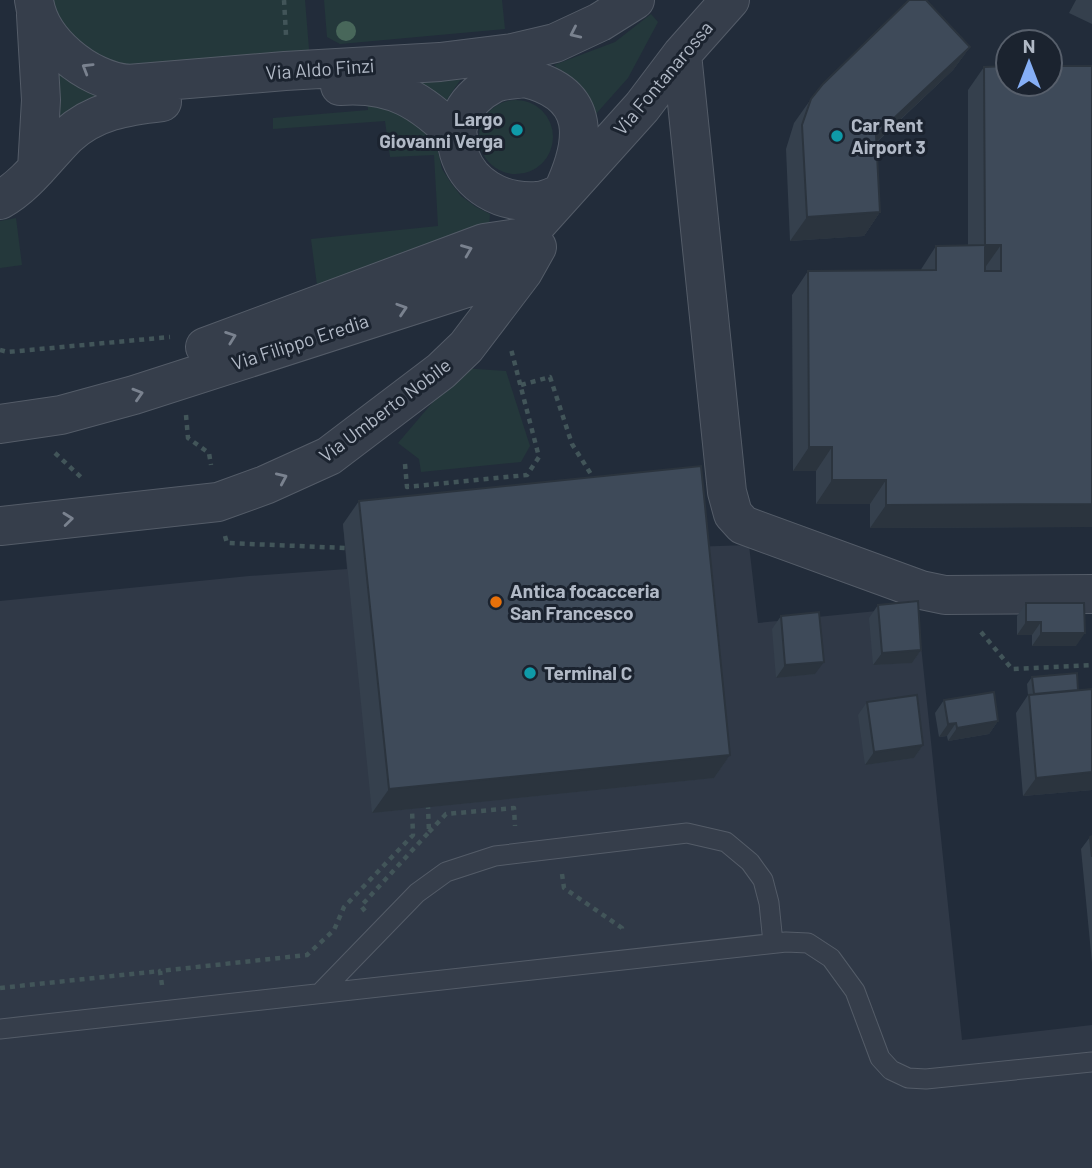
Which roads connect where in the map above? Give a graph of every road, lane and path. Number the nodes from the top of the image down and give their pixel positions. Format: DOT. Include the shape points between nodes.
graph roads {
  1 [pos="635,0"];
  2 [pos="730,0"];
  3 [pos="35,7"];
  4 [pos="682,54"];
  5 [pos="504,67"];
  6 [pos="458,137"];
  7 [pos="37,169"];
  8 [pos="562,193"];
  9 [pos="0,200"];
  10 [pos="526,236"];
  11 [pos="486,322"];
  12 [pos="181,336"];
  13 [pos="0,350"];
  14 [pos="184,379"];
  15 [pos="521,385"];
  16 [pos="0,400"];
  17 [pos="37,419"];
  18 [pos="0,424"];
  19 [pos="405,464"];
  20 [pos="605,478"];
  21 [pos="407,486"];
  22 [pos="408,497"];
  23 [pos="218,502"];
  24 [pos="95,516"];
  25 [pos="0,526"];
  26 [pos="227,544"];
  27 [pos="345,548"];
  28 [pos="1092,594"];
  29 [pos="978,630"];
  30 [pos="1092,665"];
  31 [pos="412,809"];
  32 [pos="773,943"];
  33 [pos="160,971"];
  34 [pos="0,988"];
  35 [pos="321,992"];
  36 [pos="164,1010"];
  37 [pos="0,1029"];
  38 [pos="1092,1062"];
  1 -- 5 [label="street, one-way" via="600,22"];
  2 -- 4 [label="street, Via Fontanarossa"];
  5 -- 3 [label="street, Via Aldo Finzi, one-way" via="474,70 440,62 128,85 107,80 74,61 57,44"];
  3 -- 7 [label="street" via="41,100"];
  4 -- 8 [label="street, Via Fontanarossa" via="642,107"];
  4 -- 28 [label="street" via="727,492 733,514 743,525 921,590 945,595"];
  5 -- 6 [label="street" via="469,104"];
  5 -- 8 [label="street" via="542,82 573,108 581,132 574,168"];
  6 -- 7 [label="street, Via Aldo Finzi" via="407,97 375,86 257,93 125,106 101,114 75,130"];
  6 -- 8 [label="street" via="467,172 497,197 540,201"];
  7 -- 9 [label="street, Via Aldo Finzi"];
  8 -- 10 [label="street, Via Filippo Eredia"];
  8 -- 11 [label="street, Via Umberto Nobile" via="523,272"];
  14 -- 10 [label="street, Via Filippo Eredia, one-way" via="475,285"];
  16 -- 10 [label="street, one-way" via="91,382 183,355 484,243"];
  11 -- 15 [label="path" via="509,340"];
  23 -- 11 [label="street, Via Umberto Nobile, one-way" via="329,456 442,371"];
  12 -- 13 [label="path"];
  17 -- 14 [label="street, Via Filippo Eredia, one-way"];
  14 -- 23 [label="path" via="188,438 209,453"];
  15 -- 20 [label="path" via="550,377 572,444 593,479"];
  15 -- 21 [label="path" via="539,457 527,475"];
  17 -- 18 [label="street, Via Filippo Eredia"];
  17 -- 24 [label="path" via="39,439 91,486"];
  19 -- 21 [label="path"];
  21 -- 22 [label="path"];
  23 -- 24 [label="street, Via Umberto Nobile"];
  25 -- 24 [label="street, Via Umberto Nobile, one-way"];
  26 -- 27 [label="path"];
  29 -- 30 [label="path" via="1012,669"];
  31 -- 33 [label="path" via="413,835 344,907 334,930 307,955"];
  32 -- 35 [label="lane"];
  32 -- 35 [label="lane" via="763,880 750,862 726,842 687,833 495,856 446,872 416,893"];
  32 -- 38 [label="lane" via="808,943 831,958 855,990 880,1058 908,1078"];
  33 -- 34 [label="path"];
  33 -- 36 [label="path"];
  35 -- 36 [label="lane"];
  36 -- 37 [label="lane"];
}
